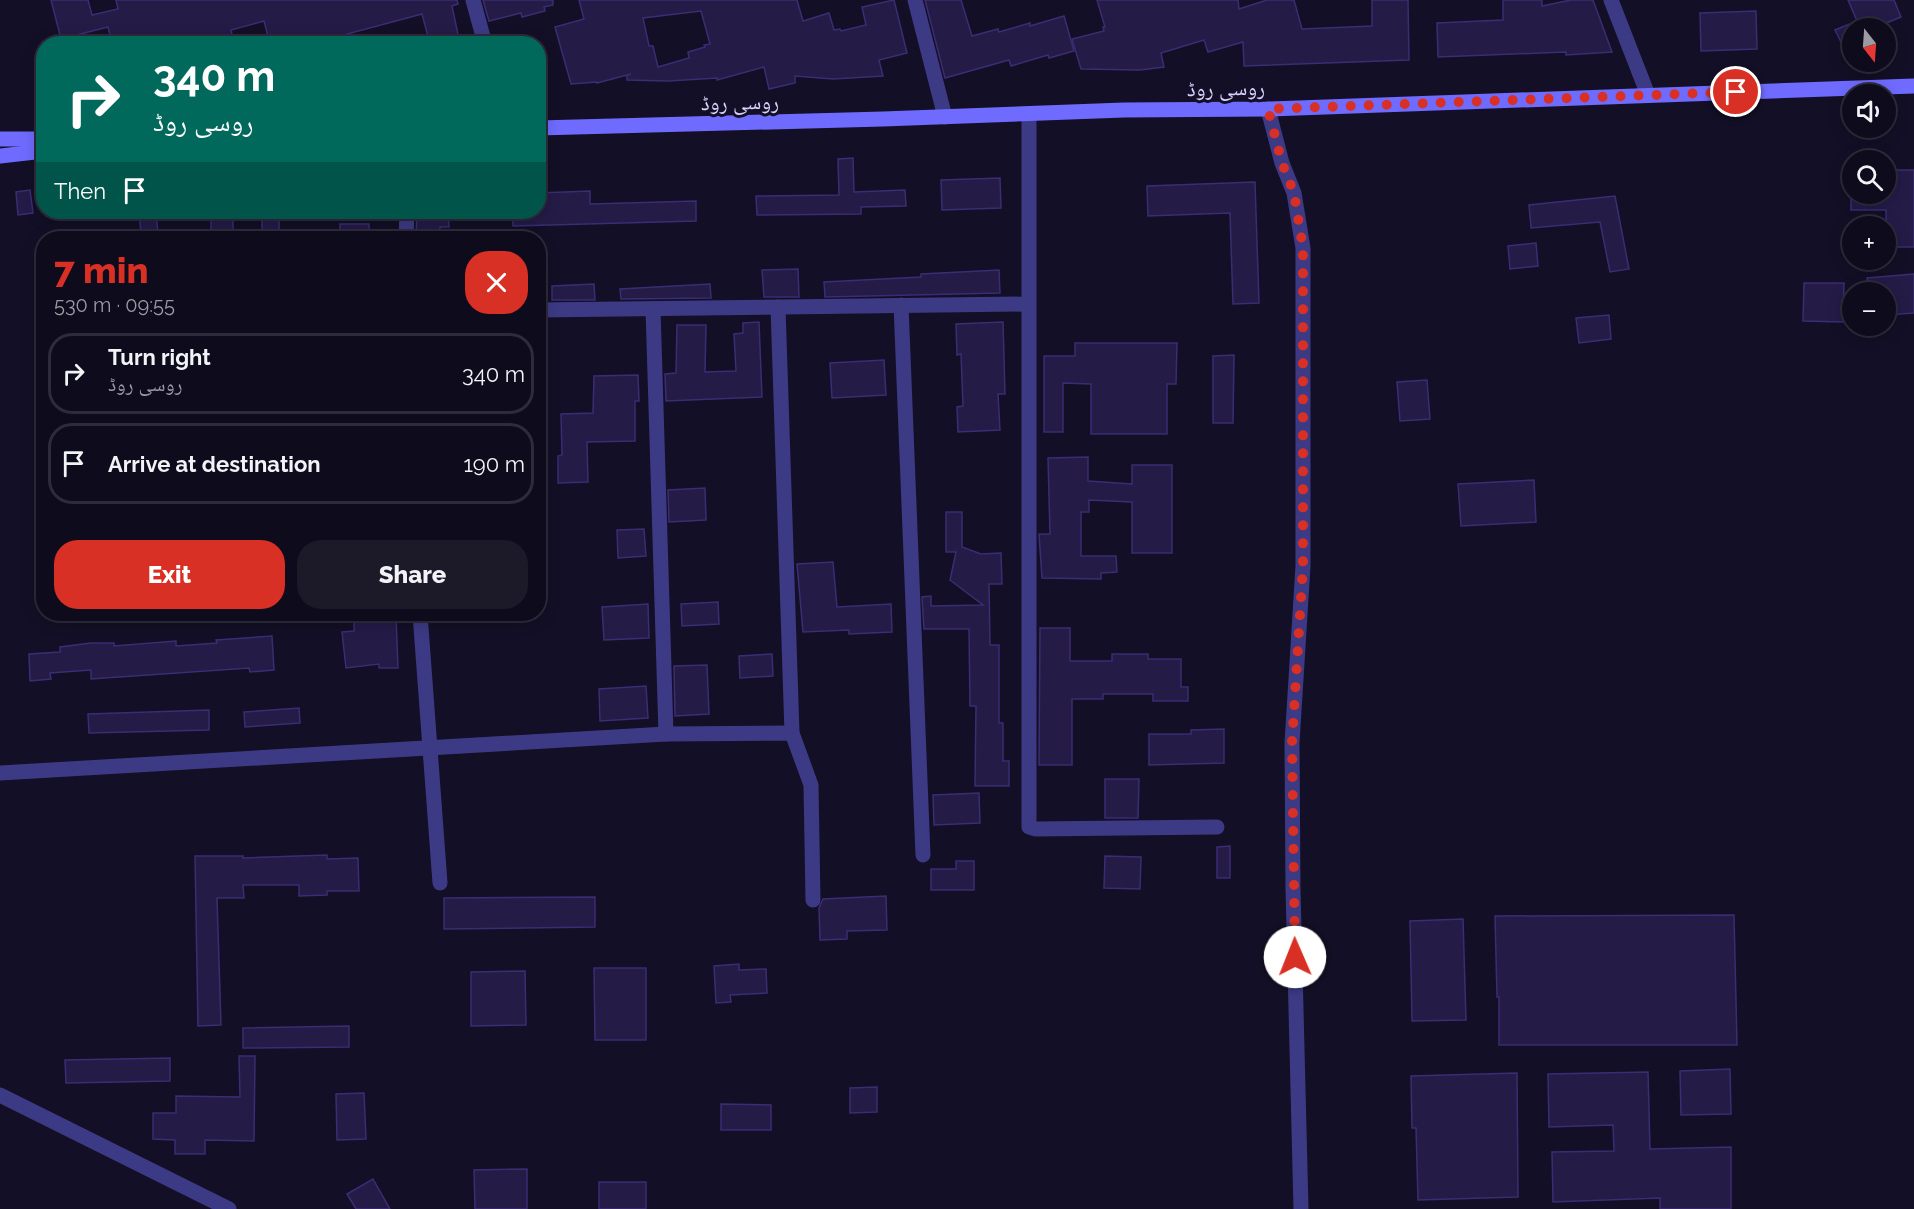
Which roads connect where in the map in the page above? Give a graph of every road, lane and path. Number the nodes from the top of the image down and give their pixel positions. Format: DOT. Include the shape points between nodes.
graph roads {
  1 [pos="473,0"];
  2 [pos="915,0"];
  3 [pos="1611,0"];
  4 [pos="483,36"];
  5 [pos="1914,86"];
  6 [pos="1648,95"];
  7 [pos="1268,109"];
  8 [pos="1029,114"];
  9 [pos="945,117"];
  10 [pos="546,128"];
  11 [pos="0,139"];
  12 [pos="36,139"];
  13 [pos="36,152"];
  14 [pos="0,156"];
  15 [pos="1028,303"];
  16 [pos="901,305"];
  17 [pos="778,307"];
  18 [pos="654,309"];
  19 [pos="546,310"];
  20 [pos="420,621"];
  21 [pos="666,734"];
  22 [pos="792,734"];
  23 [pos="429,747"];
  24 [pos="0,773"];
  25 [pos="1217,827"];
  26 [pos="922,855"];
  27 [pos="440,883"];
  28 [pos="813,900"];
  29 [pos="0,1095"];
  30 [pos="229,1209"];
  31 [pos="1301,1209"];
  1 -- 4 [label="street"];
  2 -- 9 [label="street"];
  3 -- 6 [label="street"];
  5 -- 6 [label="main road, روسی روڈ"];
  6 -- 7 [label="main road, روسی روڈ"];
  7 -- 8 [label="main road, روسی روڈ"];
  7 -- 31 [label="street" via="1294,193 1303,248 1303,566 1292,743"];
  8 -- 9 [label="main road, روسی روڈ"];
  8 -- 15 [label="street"];
  9 -- 10 [label="main road, روسی روڈ"];
  11 -- 12 [label="main road"];
  13 -- 14 [label="main road"];
  15 -- 16 [label="street"];
  15 -- 25 [label="street" via="1029,827"];
  16 -- 17 [label="street"];
  16 -- 26 [label="street"];
  17 -- 18 [label="street"];
  17 -- 22 [label="street"];
  18 -- 19 [label="street"];
  18 -- 21 [label="street"];
  20 -- 23 [label="street"];
  21 -- 22 [label="street"];
  21 -- 23 [label="street"];
  22 -- 28 [label="street" via="812,785"];
  23 -- 24 [label="street"];
  23 -- 27 [label="street"];
  29 -- 30 [label="street"];
}
